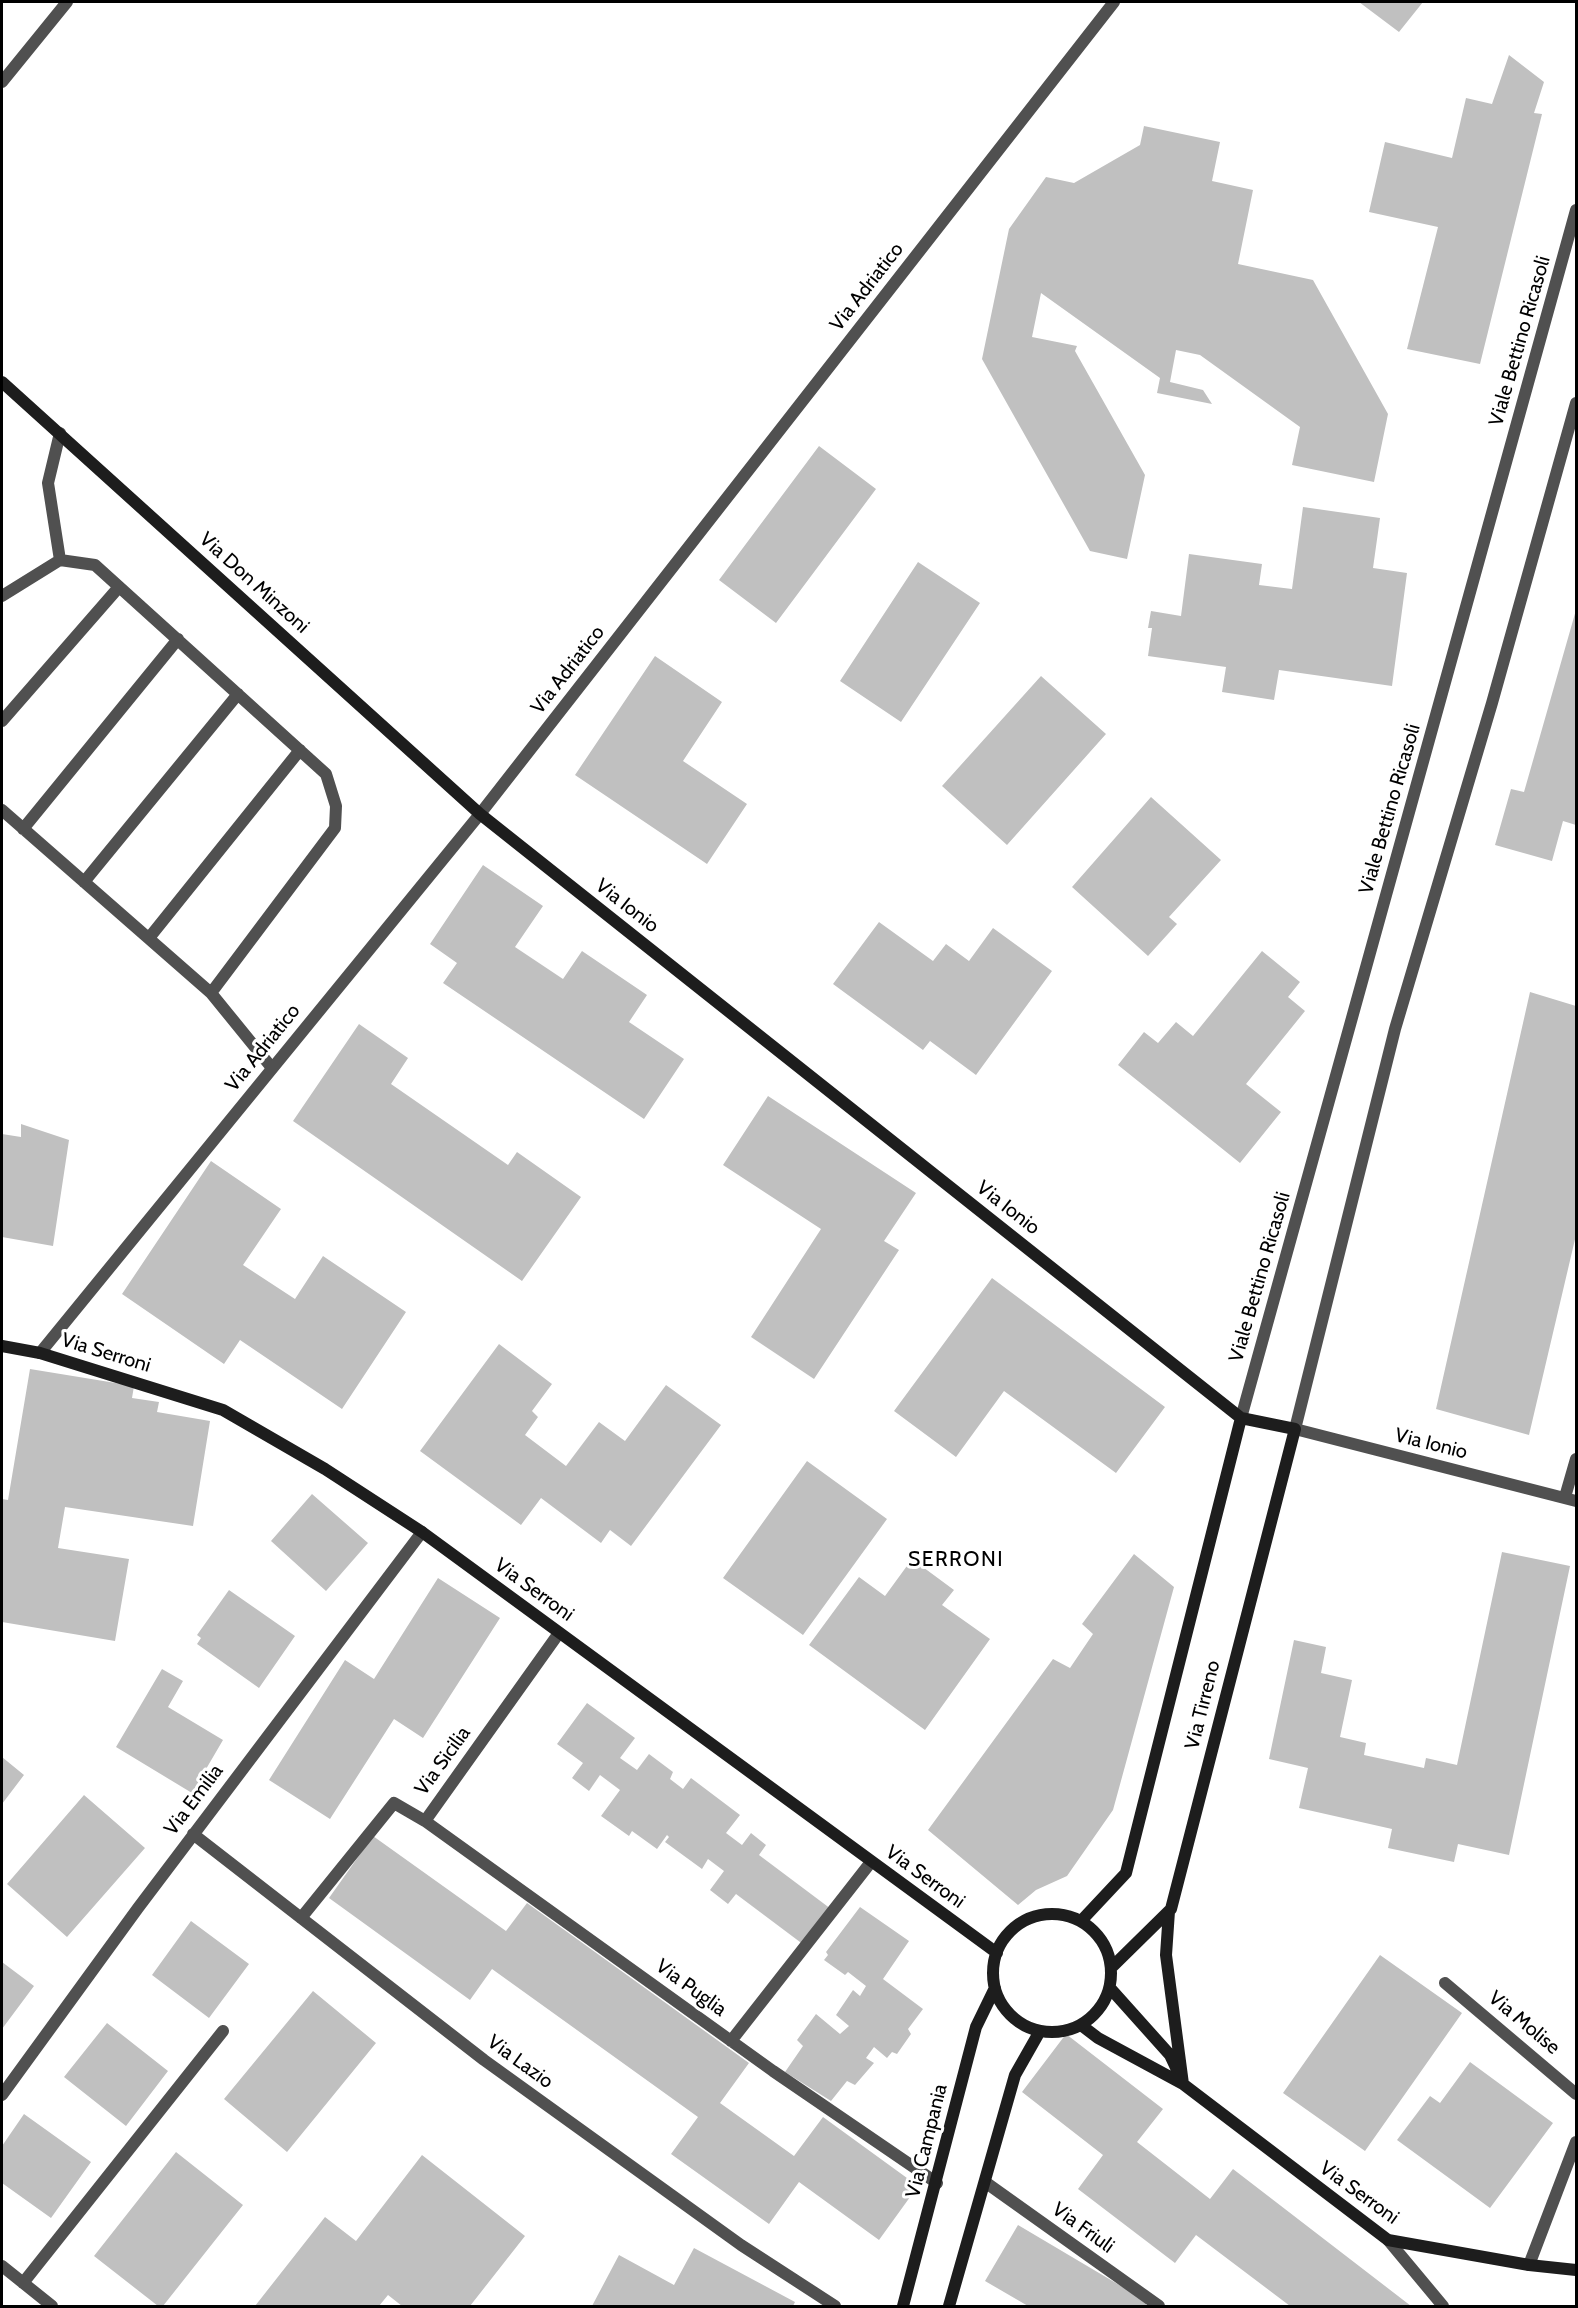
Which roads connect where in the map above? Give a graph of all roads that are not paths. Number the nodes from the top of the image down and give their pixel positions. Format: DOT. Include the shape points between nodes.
graph roads {
  1 [pos="67,2"];
  2 [pos="1114,2"];
  3 [pos="2,82"];
  4 [pos="1576,210"];
  5 [pos="2,382"];
  6 [pos="1576,403"];
  7 [pos="60,433"];
  8 [pos="60,560"];
  9 [pos="119,587"];
  10 [pos="2,596"];
  11 [pos="178,639"];
  12 [pos="238,694"];
  13 [pos="2,721"];
  14 [pos="300,750"];
  15 [pos="2,810"];
  16 [pos="480,814"];
  17 [pos="23,829"];
  18 [pos="84,882"];
  19 [pos="149,938"];
  20 [pos="211,993"];
  21 [pos="272,1068"];
  22 [pos="2,1346"];
  23 [pos="40,1353"];
  24 [pos="1241,1418"];
  25 [pos="1295,1429"];
  26 [pos="1576,1459"];
  27 [pos="1570,1499"];
  28 [pos="422,1532"];
  29 [pos="559,1633"];
  30 [pos="425,1821"];
  31 [pos="193,1834"];
  32 [pos="871,1862"];
  33 [pos="1168,1911"];
  34 [pos="301,1918"];
  35 [pos="1081,1921"];
  36 [pos="997,1953"];
  37 [pos="1111,1968"];
  38 [pos="1445,1983"];
  39 [pos="995,1988"];
  40 [pos="1110,1988"];
  41 [pos="1081,2025"];
  42 [pos="223,2031"];
  43 [pos="1040,2031"];
  44 [pos="731,2041"];
  45 [pos="1183,2084"];
  46 [pos="1576,2094"];
  47 [pos="2,2095"];
  48 [pos="1576,2142"];
  49 [pos="985,2182"];
  50 [pos="937,2183"];
  51 [pos="1388,2240"];
  52 [pos="1529,2265"];
  53 [pos="2,2266"];
  54 [pos="1576,2270"];
  55 [pos="23,2283"];
  56 [pos="52,2307"];
  57 [pos="835,2307"];
  58 [pos="903,2307"];
  59 [pos="949,2307"];
  60 [pos="1159,2307"];
  61 [pos="1443,2307"];
  1 -- 3 [label="street"];
  2 -- 16 [label="street, Via Adriatico"];
  4 -- 24 [label="street, Viale Bettino Ricasoli"];
  5 -- 7 [label="street, Via Don Minzoni"];
  6 -- 25 [label="street" via="1395,1029"];
  7 -- 8 [label="street" via="48,483"];
  7 -- 16 [label="street, Via Don Minzoni"];
  8 -- 9 [label="street" via="95,566"];
  8 -- 10 [label="street"];
  9 -- 11 [label="street"];
  9 -- 13 [label="street"];
  11 -- 12 [label="street"];
  11 -- 17 [label="street"];
  12 -- 14 [label="street"];
  12 -- 18 [label="street"];
  14 -- 19 [label="street"];
  14 -- 20 [label="street" via="326,774 336,806 335,828"];
  15 -- 17 [label="street"];
  16 -- 21 [label="street, Via Adriatico"];
  16 -- 24 [label="street, Via Ionio"];
  17 -- 18 [label="street"];
  18 -- 19 [label="street"];
  19 -- 20 [label="street"];
  20 -- 21 [label="street"];
  21 -- 23 [label="street, Via Adriatico"];
  22 -- 23 [label="street, Via Serroni"];
  23 -- 28 [label="street, Via Serroni" via="223,1410 325,1469"];
  24 -- 25 [label="street, Via Ionio"];
  24 -- 35 [label="street, Via Tirreno" via="1126,1874"];
  25 -- 27 [label="street, Via Ionio"];
  25 -- 33 [label="street, Via Tirreno"];
  26 -- 27 [label="street"];
  28 -- 29 [label="street, Via Serroni"];
  28 -- 31 [label="street, Via Emilia"];
  29 -- 30 [label="street, Via Sicilia"];
  29 -- 32 [label="street, Via Serroni"];
  30 -- 34 [label="street, Via Sicilia" via="394,1803"];
  30 -- 44 [label="street, Via Puglia"];
  31 -- 34 [label="street, Via Lazio"];
  31 -- 47 [label="street, Via Emilia"];
  32 -- 36 [label="street, Via Serroni"];
  32 -- 44 [label="street"];
  33 -- 37 [label="street"];
  33 -- 45 [label="street, Via Tirreno" via="1166,1955"];
  34 -- 57 [label="street, Via Lazio" via="484,2060 741,2245"];
  35 -- 36 [label="street" via="1060,1915 1039,1916 1020,1924 1005,1938"];
  35 -- 37 [label="street" via="1103,1944"];
  36 -- 39 [label="street"];
  37 -- 40 [label="street"];
  38 -- 46 [label="street, Via Molise"];
  39 -- 43 [label="street" via="1008,2013 1024,2026"];
  39 -- 50 [label="street, Via Campania" via="976,2026"];
  40 -- 41 [label="street" via="1101,2006"];
  40 -- 45 [label="street, Via Serroni" via="1170,2055"];
  41 -- 43 [label="street" via="1069,2030"];
  41 -- 45 [label="street, Via Serroni"];
  42 -- 55 [label="street"];
  43 -- 49 [label="street" via="1015,2075"];
  44 -- 50 [label="street, Via Puglia"];
  45 -- 51 [label="street, Via Serroni"];
  48 -- 52 [label="street"];
  49 -- 59 [label="street"];
  49 -- 60 [label="street, Via Friuli"];
  50 -- 58 [label="street, Via Campania"];
  51 -- 52 [label="street, Via Serroni"];
  51 -- 61 [label="street"];
  52 -- 54 [label="street, Via Serroni"];
  53 -- 55 [label="street"];
  55 -- 56 [label="street"];
}
